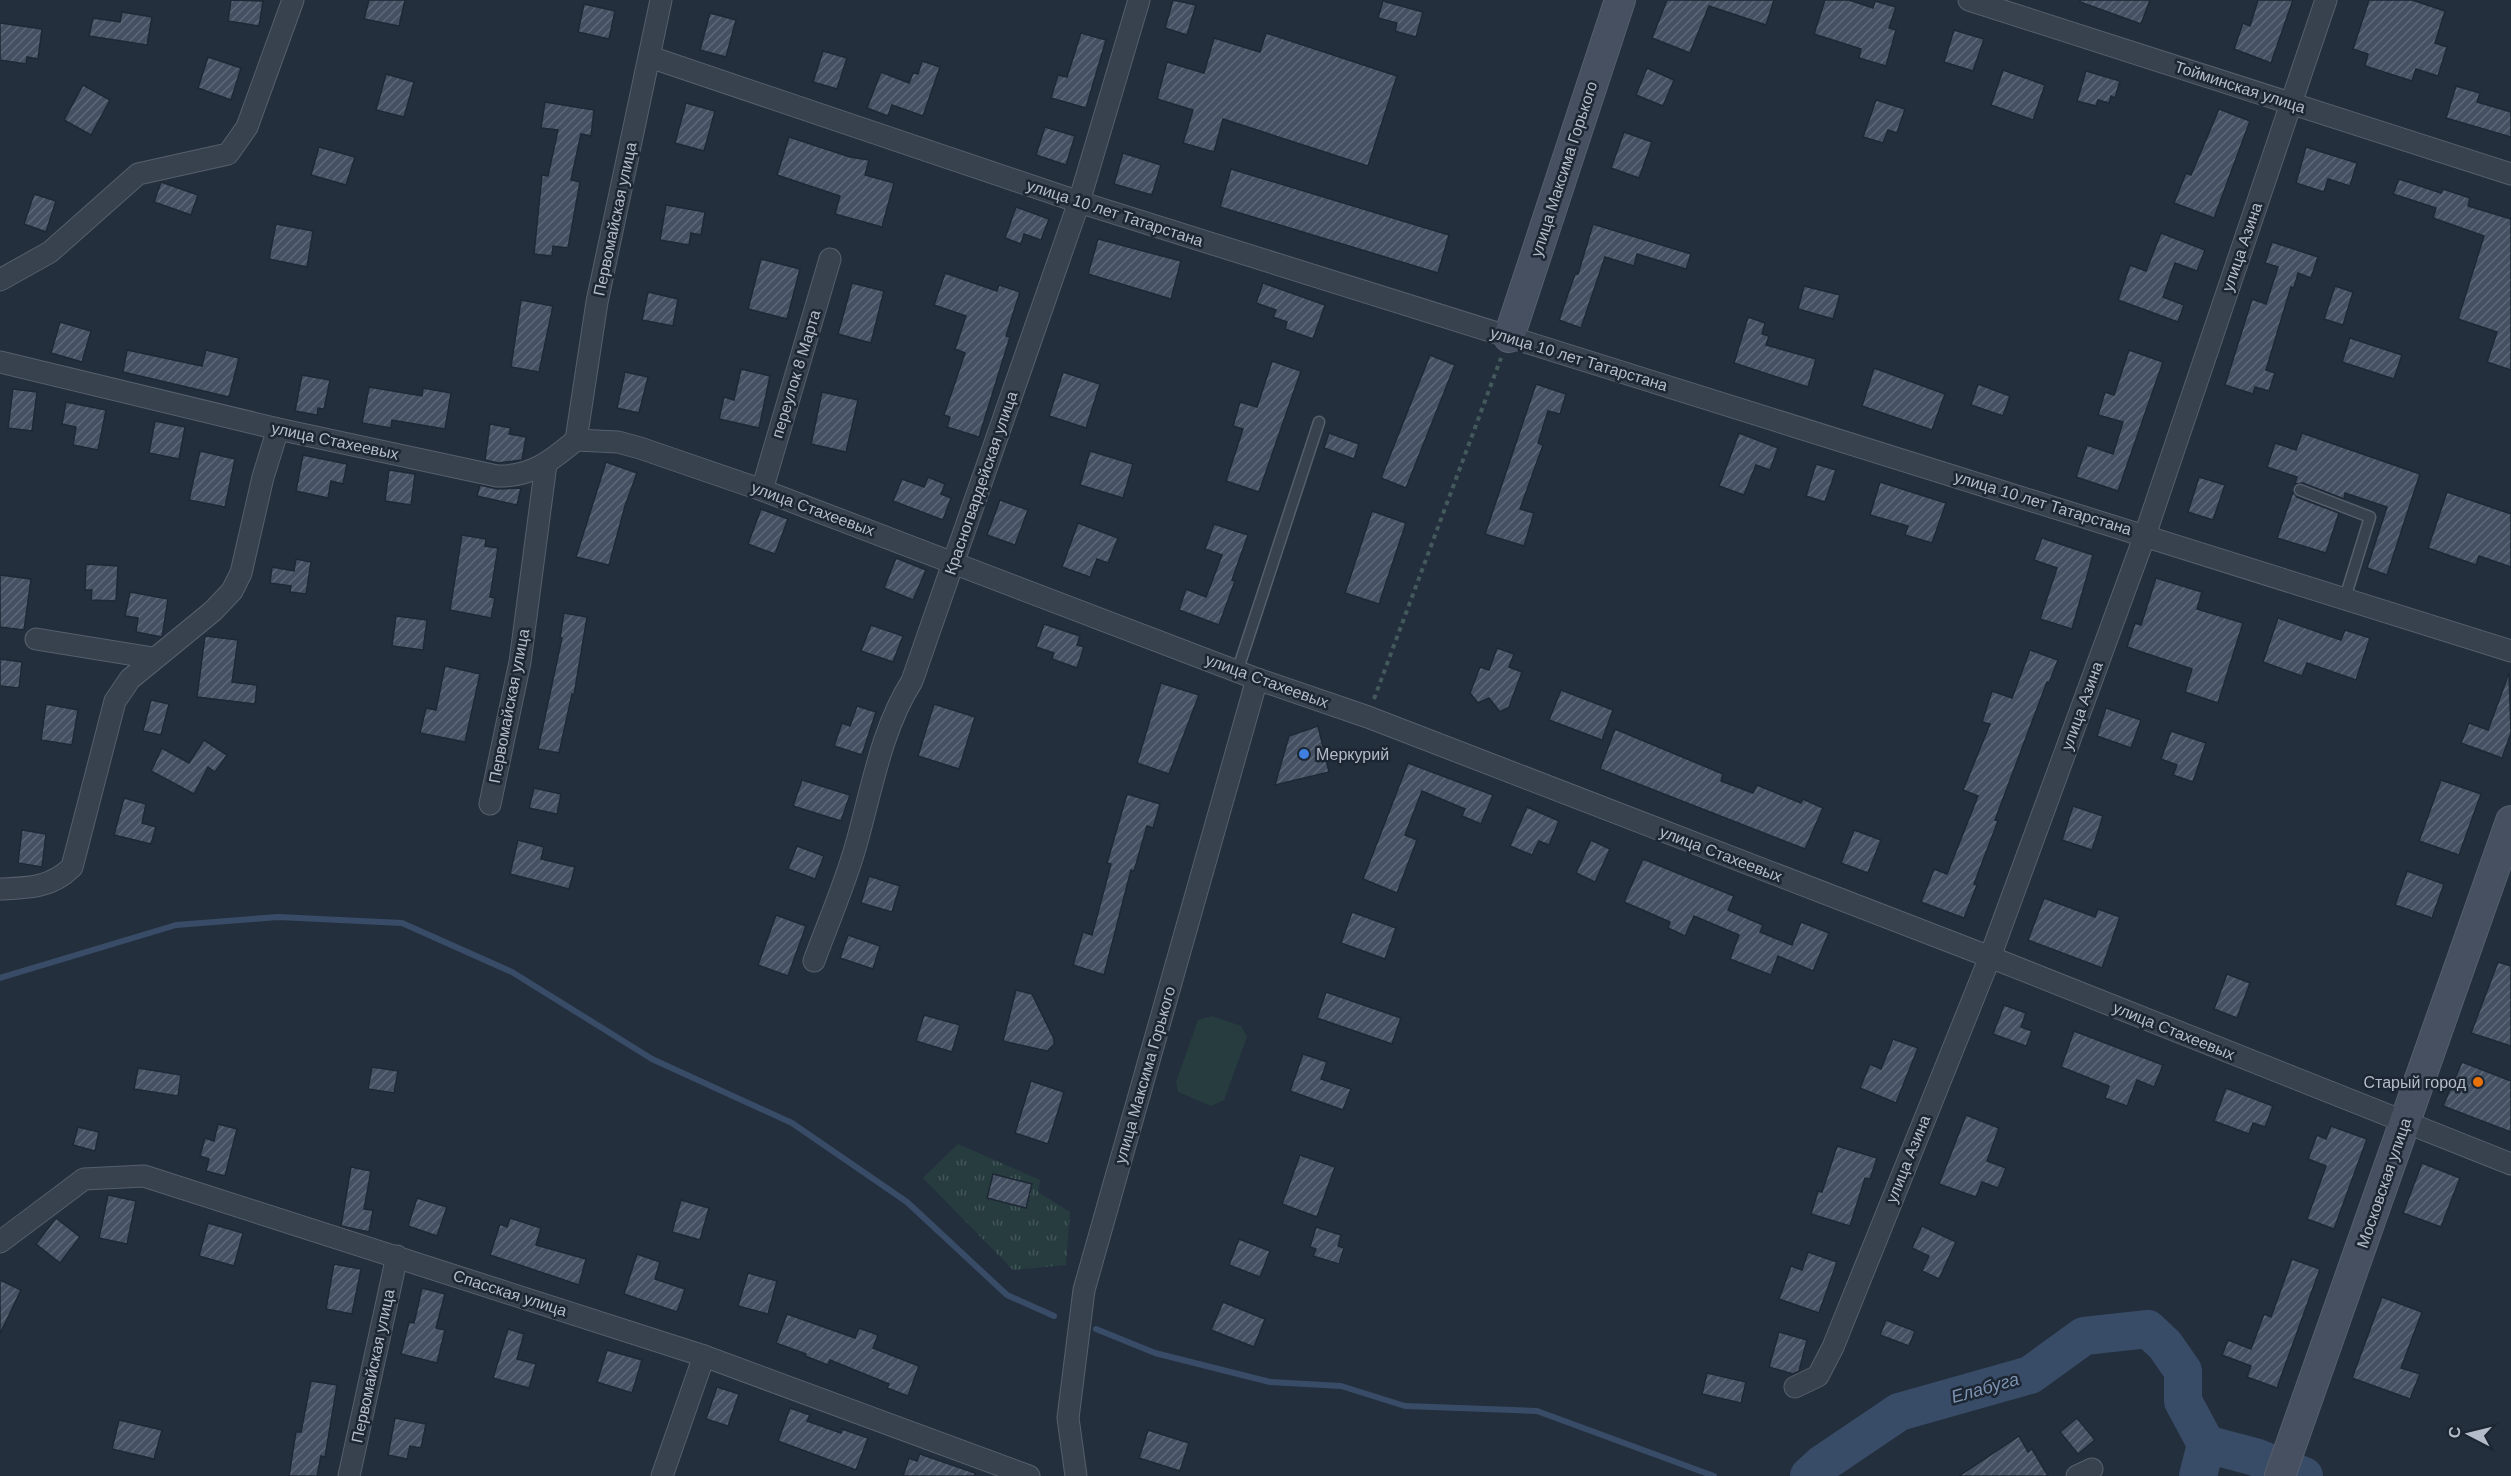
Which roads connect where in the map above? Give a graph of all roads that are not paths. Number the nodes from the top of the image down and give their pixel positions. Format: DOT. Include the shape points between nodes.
graph roads {
  1 [pos="293,0"];
  2 [pos="661,0"];
  3 [pos="1620,0"];
  4 [pos="1969,0"];
  5 [pos="2326,0"];
  6 [pos="1134,1"];
  7 [pos="650,57"];
  8 [pos="2290,104"];
  9 [pos="2511,174"];
  10 [pos="1079,202"];
  11 [pos="830,259"];
  12 [pos="0,280"];
  13 [pos="1509,337"];
  14 [pos="0,362"];
  15 [pos="1319,422"];
  16 [pos="278,429"];
  17 [pos="576,440"];
  18 [pos="546,464"];
  19 [pos="762,489"];
  20 [pos="2300,490"];
  21 [pos="2145,535"];
  22 [pos="954,562"];
  23 [pos="2345,598"];
  24 [pos="36,639"];
  25 [pos="2511,651"];
  26 [pos="153,658"];
  27 [pos="1237,672"];
  28 [pos="1257,679"];
  29 [pos="490,804"];
  30 [pos="2511,821"];
  31 [pos="0,889"];
  32 [pos="1990,957"];
  33 [pos="814,961"];
  34 [pos="2406,1123"];
  35 [pos="2511,1164"];
  36 [pos="0,1242"];
  37 [pos="398,1256"];
  38 [pos="704,1356"];
  39 [pos="1795,1387"];
  40 [pos="349,1476"];
  41 [pos="662,1476"];
  42 [pos="1029,1476"];
  43 [pos="1076,1476"];
  44 [pos="2280,1476"];
  1 -- 12 [label="street" via="247,127 228,154 138,174 50,252"];
  2 -- 7 [label="street, Первомайская улица"];
  3 -- 13 [label="main road, улица Максима Горького"];
  4 -- 8 [label="street, Тойминская улица"];
  5 -- 8 [label="street, улица Азина"];
  6 -- 10 [label="street, Красногвардейская улица"];
  7 -- 10 [label="street, улица 10 лет Татарстана"];
  7 -- 17 [label="street, Первомайская улица" via="597,302"];
  8 -- 9 [label="street, Тойминская улица"];
  8 -- 21 [label="street, улица Азина"];
  10 -- 13 [label="street, улица 10 лет Татарстана"];
  10 -- 22 [label="street, Красногвардейская улица"];
  11 -- 19 [label="street, переулок 8 Марта"];
  13 -- 21 [label="street, улица 10 лет Татарстана"];
  14 -- 16 [label="street, улица Стахеевых"];
  15 -- 27 [label="lane"];
  16 -- 18 [label="street, улица Стахеевых" via="497,476 521,475"];
  16 -- 26 [label="street" via="241,573 232,591"];
  17 -- 18 [label="street, улица Стахеевых"];
  17 -- 19 [label="street, улица Стахеевых" via="618,442"];
  18 -- 29 [label="street, Первомайская улица" via="520,662"];
  19 -- 22 [label="street, улица Стахеевых"];
  20 -- 23 [label="lane" via="2370,517"];
  21 -- 23 [label="street, улица 10 лет Татарстана"];
  21 -- 32 [label="street, улица Азина"];
  22 -- 27 [label="street, улица Стахеевых"];
  22 -- 33 [label="street, Красногвардейская улица" via="912,681 897,705 856,847"];
  23 -- 25 [label="street, улица 10 лет Татарстана"];
  24 -- 26 [label="street"];
  26 -- 31 [label="street" via="130,679 115,701 72,867 47,885"];
  27 -- 28 [label="street, улица Стахеевых"];
  28 -- 32 [label="street, улица Стахеевых" via="1368,717"];
  28 -- 43 [label="street, улица Максима Горького" via="1084,1290 1068,1418"];
  30 -- 34 [label="main road, Московская улица"];
  32 -- 34 [label="street, улица Стахеевых"];
  32 -- 39 [label="street, улица Азина" via="1833,1347 1818,1376"];
  34 -- 35 [label="street, улица Стахеевых"];
  34 -- 44 [label="main road, Московская улица"];
  36 -- 37 [label="street, Спасская улица" via="84,1179 144,1176"];
  37 -- 38 [label="street, Спасская улица"];
  37 -- 40 [label="street, Первомайская улица"];
  38 -- 41 [label="street"];
  38 -- 42 [label="street, Спасская улица"];
}
